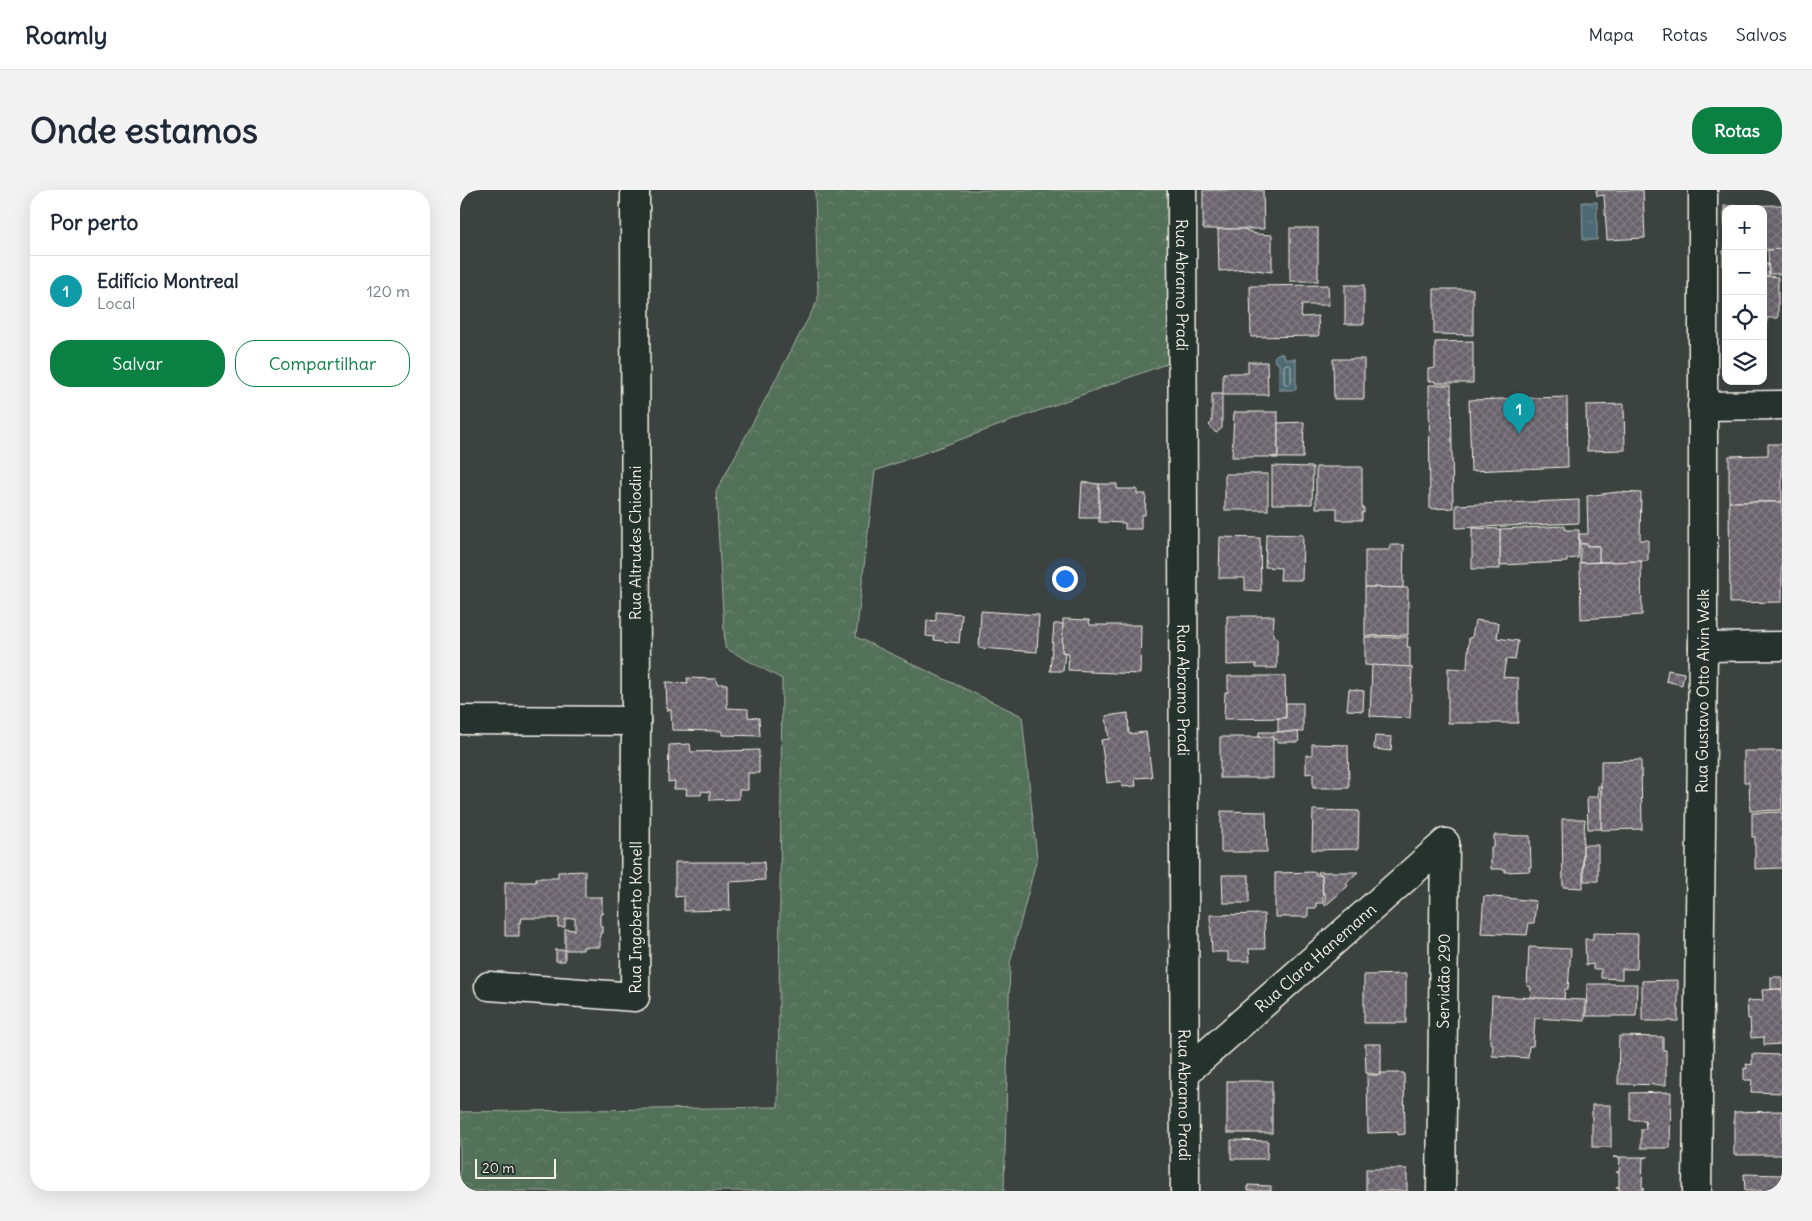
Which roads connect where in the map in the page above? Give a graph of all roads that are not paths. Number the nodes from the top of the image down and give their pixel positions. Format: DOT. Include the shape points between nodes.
graph roads {
  1 [pos="635,190"];
  2 [pos="1182,190"];
  3 [pos="1703,190"];
  4 [pos="1782,404"];
  5 [pos="1702,406"];
  6 [pos="1782,646"];
  7 [pos="1703,647"];
  8 [pos="460,720"];
  9 [pos="636,721"];
  10 [pos="1444,843"];
  11 [pos="489,986"];
  12 [pos="1185,1074"];
  13 [pos="1185,1191"];
  14 [pos="1441,1191"];
  15 [pos="1697,1191"];
  1 -- 9 [label="street, Rua Altrudes Chiodini"];
  2 -- 12 [label="street, Rua Abramo Pradi"];
  3 -- 5 [label="street, Rua Gustavo Otto Alvin Welk"];
  4 -- 5 [label="street"];
  5 -- 7 [label="street, Rua Gustavo Otto Alvin Welk"];
  6 -- 7 [label="street"];
  7 -- 15 [label="street, Rua Gustavo Otto Alvin Welk"];
  8 -- 9 [label="street"];
  9 -- 11 [label="street, Rua Ingoberto Konell" via="635,997"];
  10 -- 12 [label="street, Rua Clara Hanemann"];
  10 -- 14 [label="street, Servidão 290"];
  12 -- 13 [label="street, Rua Abramo Pradi"];
}
